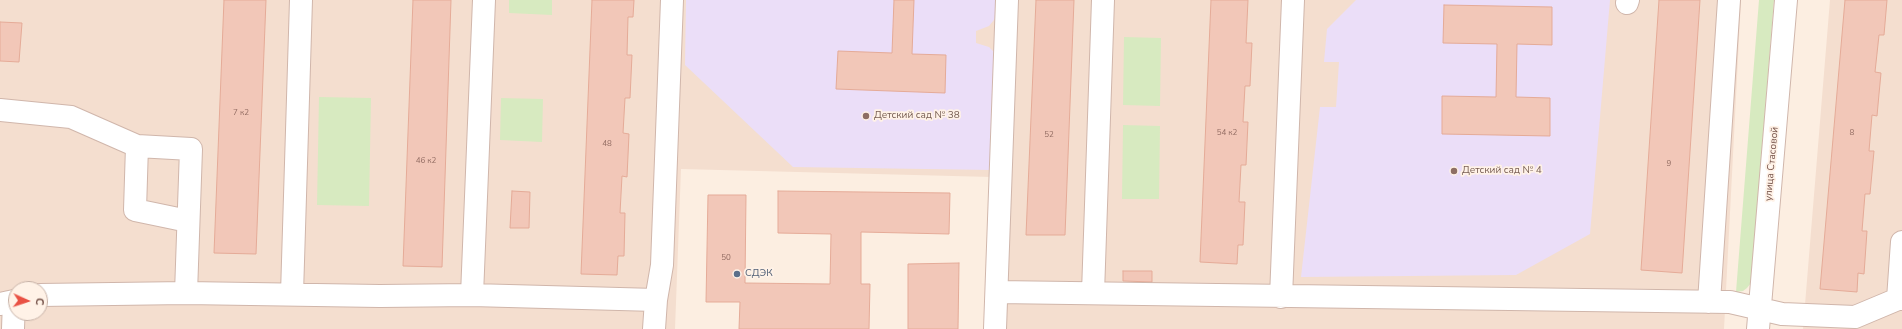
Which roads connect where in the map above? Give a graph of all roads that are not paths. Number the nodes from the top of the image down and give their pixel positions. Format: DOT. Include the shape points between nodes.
graph roads {
  1 [pos="301,0"];
  2 [pos="484,0"];
  3 [pos="672,0"];
  4 [pos="1007,0"];
  5 [pos="1103,0"];
  6 [pos="1293,0"];
  7 [pos="1729,0"];
  8 [pos="1786,0"];
  9 [pos="0,110"];
  10 [pos="137,146"];
  11 [pos="188,221"];
  12 [pos="1902,242"];
  13 [pos="997,292"];
  14 [pos="186,293"];
  15 [pos="1093,293"];
  16 [pos="48,294"];
  17 [pos="292,294"];
  18 [pos="472,295"];
  19 [pos="1281,297"];
  20 [pos="1900,299"];
  21 [pos="656,300"];
  22 [pos="1709,302"];
  23 [pos="1759,319"];
  24 [pos="654,329"];
  25 [pos="995,329"];
  1 -- 17 [label="street"];
  2 -- 18 [label="street"];
  3 -- 21 [label="street" via="662,265"];
  4 -- 13 [label="street"];
  5 -- 15 [label="street"];
  6 -- 19 [label="street"];
  7 -- 22 [label="street"];
  8 -- 23 [label="street, улица Стасовой"];
  9 -- 10 [label="street" via="71,117"];
  10 -- 11 [label="street" via="135,210"];
  10 -- 11 [label="street" via="191,149"];
  11 -- 14 [label="street"];
  12 -- 20 [label="street"];
  13 -- 15 [label="street"];
  13 -- 25 [label="street"];
  14 -- 16 [label="street"];
  14 -- 17 [label="street"];
  15 -- 19 [label="street"];
  17 -- 18 [label="street"];
  18 -- 21 [label="street"];
  19 -- 22 [label="street"];
  20 -- 23 [label="street" via="1855,317 1782,314"];
  21 -- 24 [label="street"];
  22 -- 23 [label="street" via="1730,302"];
}
